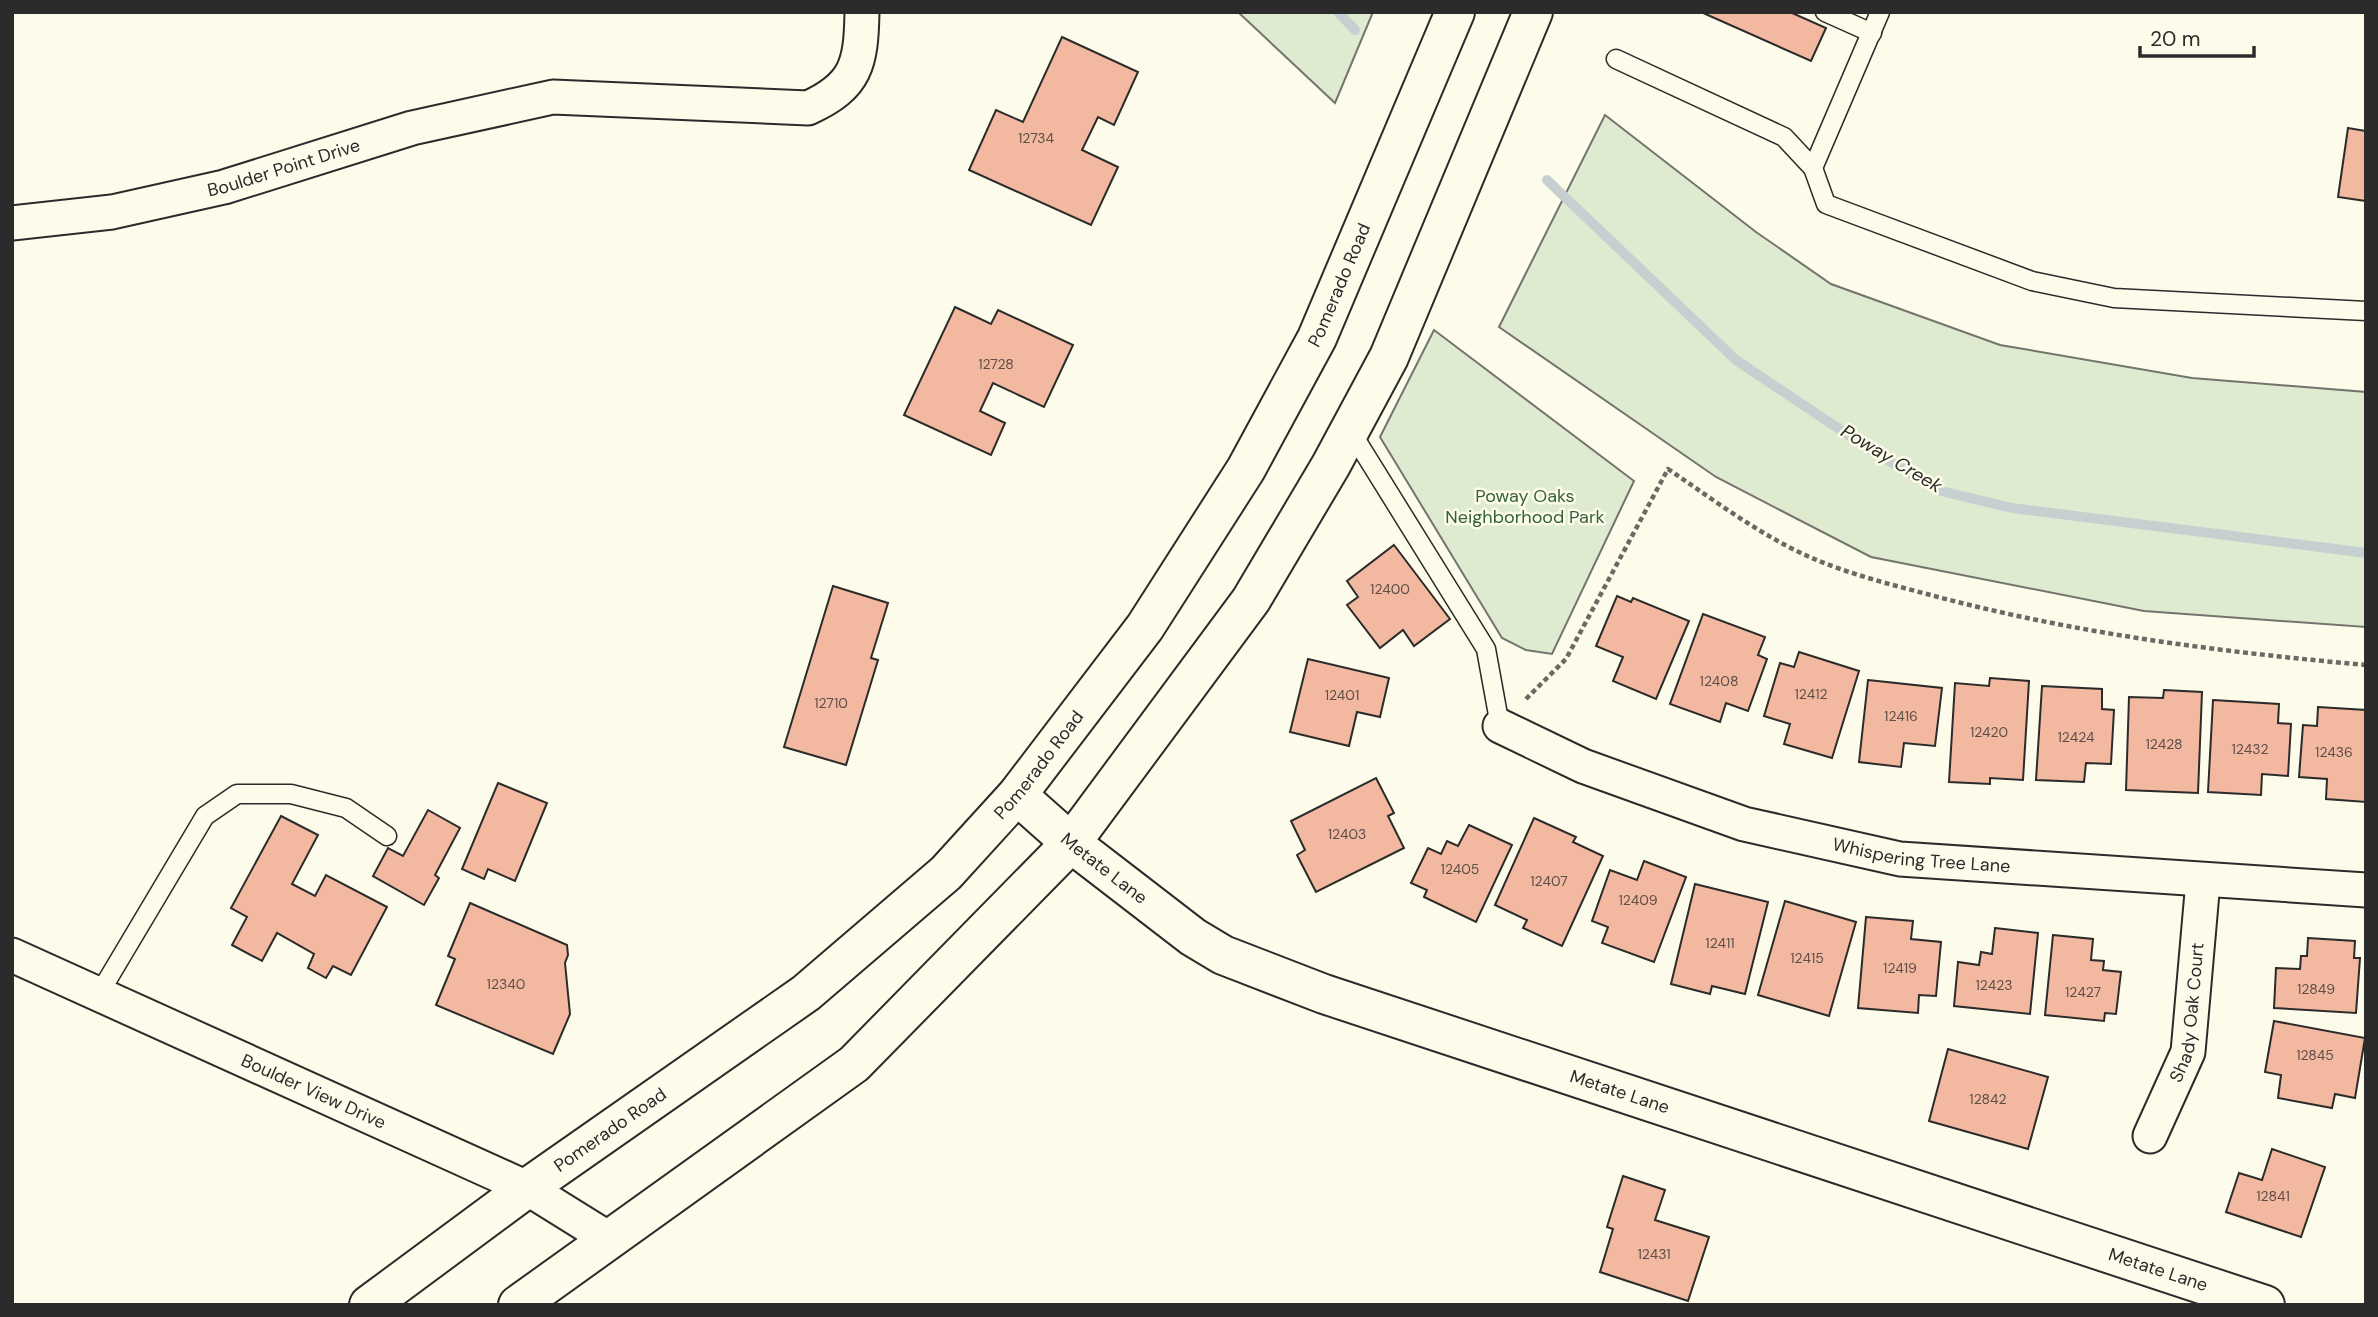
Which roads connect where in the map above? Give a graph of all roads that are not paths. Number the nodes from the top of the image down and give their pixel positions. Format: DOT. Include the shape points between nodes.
graph roads {
  1 [pos="862,12"];
  2 [pos="1455,12"];
  3 [pos="1532,12"];
  4 [pos="1825,12"];
  5 [pos="1880,12"];
  6 [pos="1871,33"];
  7 [pos="1616,59"];
  8 [pos="1813,168"];
  9 [pos="12,223"];
  10 [pos="2366,311"];
  11 [pos="1350,430"];
  12 [pos="1500,726"];
  13 [pos="1017,795"];
  14 [pos="387,836"];
  15 [pos="1071,843"];
  16 [pos="2203,881"];
  17 [pos="2366,890"];
  18 [pos="12,955"];
  19 [pos="99,994"];
  20 [pos="2150,1136"];
  21 [pos="527,1188"];
  22 [pos="609,1239"];
  23 [pos="369,1305"];
  24 [pos="518,1305"];
  25 [pos="2264,1305"];
  1 -- 9 [label="street, Boulder Point Drive" via="861,45 843,89 808,108 553,97 412,128 224,187 112,212"];
  2 -- 13 [label="main road, Pomerado Road" via="1317,338 1252,458 1145,627"];
  3 -- 11 [label="main road" via="1389,357"];
  4 -- 6 [label="lane"];
  5 -- 6 [label="lane"];
  6 -- 8 [label="lane"];
  7 -- 8 [label="lane" via="1784,137"];
  8 -- 10 [label="lane" via="1826,204 2032,281 2114,298"];
  11 -- 12 [label="lane" via="1486,649"];
  11 -- 15 [label="main road" via="1251,600"];
  12 -- 16 [label="street, Whispering Tree Lane" via="1583,766 1744,824 1900,859"];
  13 -- 15 [label="main road, Metate Lane"];
  13 -- 21 [label="main road, Pomerado Road" via="946,873 806,993"];
  14 -- 19 [label="lane" via="346,808 291,794 237,794 205,816"];
  15 -- 22 [label="main road" via="854,1064"];
  15 -- 25 [label="main road, Metate Lane" via="1193,937 1223,955 1324,995"];
  16 -- 17 [label="street, Whispering Tree Lane"];
  16 -- 20 [label="street, Shady Oak Court" via="2188,1052"];
  18 -- 19 [label="street, Boulder View Drive"];
  19 -- 21 [label="street, Boulder View Drive"];
  21 -- 22 [label="street, Boulder View Drive"];
  21 -- 23 [label="main road, Pomerado Road"];
  22 -- 24 [label="main road"];
}
